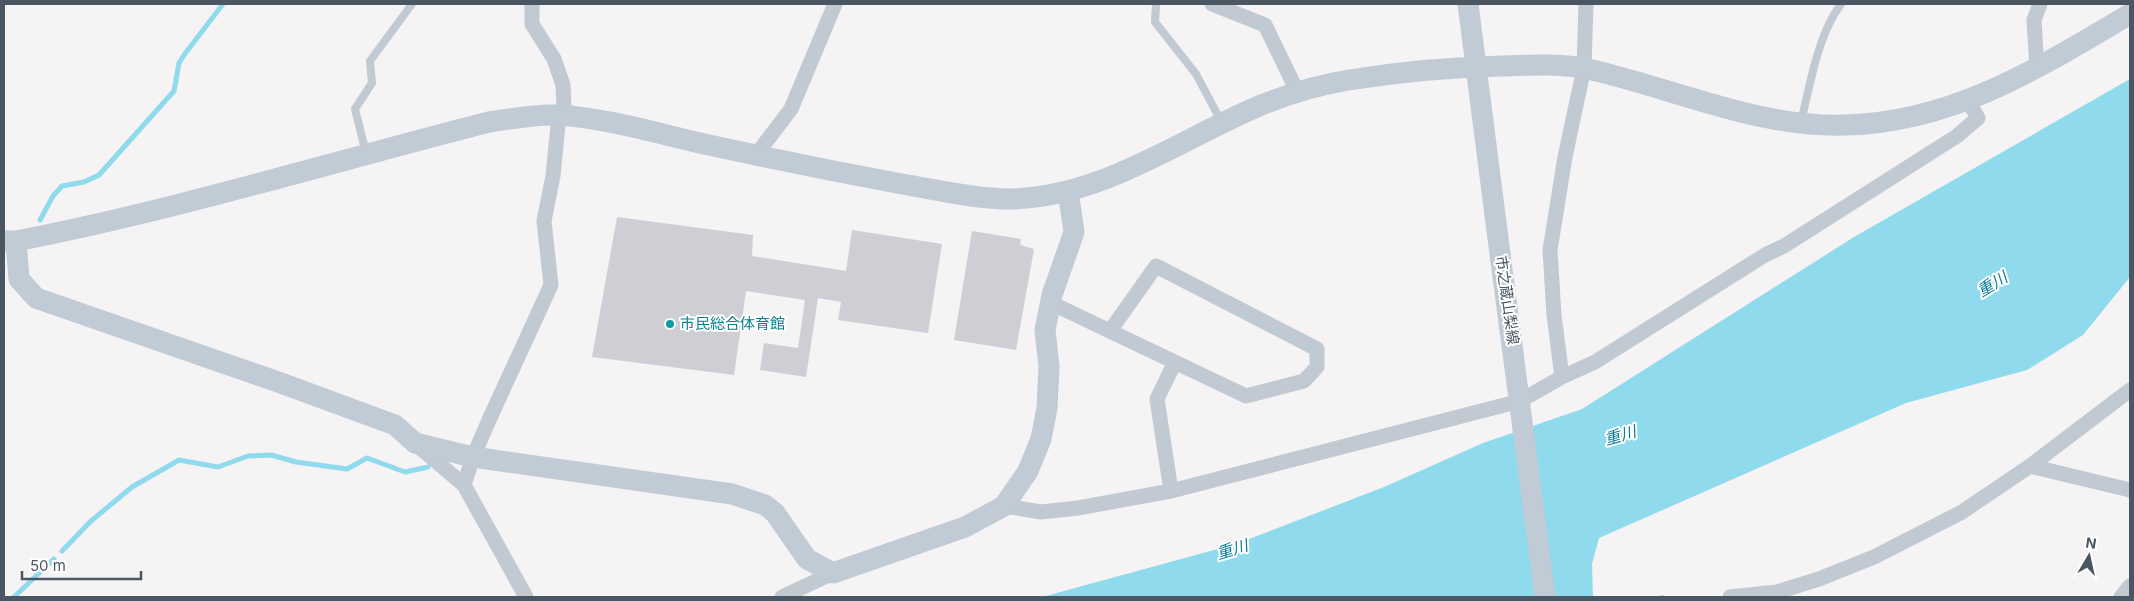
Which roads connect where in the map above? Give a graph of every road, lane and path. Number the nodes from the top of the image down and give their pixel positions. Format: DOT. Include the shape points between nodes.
graph roads {
  1 [pos="412,4"];
  2 [pos="532,4"];
  3 [pos="835,4"];
  4 [pos="1156,4"];
  5 [pos="1212,4"];
  6 [pos="1468,4"];
  7 [pos="1586,4"];
  8 [pos="1841,4"];
  9 [pos="2040,4"];
  10 [pos="2130,14"];
  11 [pos="1476,66"];
  12 [pos="1584,68"];
  13 [pos="2037,69"];
  14 [pos="1297,91"];
  15 [pos="1968,101"];
  16 [pos="559,115"];
  17 [pos="1801,122"];
  18 [pos="1223,124"];
  19 [pos="366,153"];
  20 [pos="756,155"];
  21 [pos="1068,191"];
  22 [pos="10,241"];
  23 [pos="1051,303"];
  24 [pos="1110,331"];
  25 [pos="1175,362"];
  26 [pos="1562,377"];
  27 [pos="2130,390"];
  28 [pos="1521,406"];
  29 [pos="415,443"];
  30 [pos="473,457"];
  31 [pos="2030,466"];
  32 [pos="464,485"];
  33 [pos="2130,490"];
  34 [pos="1171,491"];
  35 [pos="1004,506"];
  36 [pos="834,573"];
  37 [pos="2130,586"];
  38 [pos="526,597"];
  39 [pos="782,597"];
  40 [pos="1545,597"];
  41 [pos="1660,597"];
  42 [pos="1666,597"];
  43 [pos="1730,597"];
  44 [pos="2121,597"];
  1 -- 19 [label="lane" via="370,61 372,83 355,109"];
  2 -- 16 [label="street" via="532,24 554,59 563,85 564,109"];
  3 -- 20 [label="street" via="791,109"];
  4 -- 18 [label="lane" via="1154,22 1196,74"];
  5 -- 14 [label="street" via="1265,25"];
  6 -- 11 [label="street, 市之蔵山梨線"];
  7 -- 12 [label="street"];
  8 -- 17 [label="lane" via="1832,15 1816,62"];
  9 -- 13 [label="street" via="2034,20"];
  10 -- 13 [label="street"];
  11 -- 12 [label="street"];
  11 -- 14 [label="street" via="1344,81"];
  11 -- 28 [label="street, 市之蔵山梨線"];
  12 -- 17 [label="street" via="1745,112"];
  12 -- 26 [label="street" via="1550,250"];
  13 -- 15 [label="street"];
  14 -- 18 [label="street"];
  15 -- 17 [label="street" via="1894,120 1845,125"];
  15 -- 26 [label="street" via="1978,118 1958,136 1595,362"];
  16 -- 19 [label="street" via="489,122"];
  16 -- 20 [label="street"];
  16 -- 30 [label="street" via="553,176 544,221 551,285"];
  18 -- 21 [label="street" via="1129,170"];
  19 -- 22 [label="street" via="177,205 83,228"];
  20 -- 21 [label="street" via="980,197 1013,199"];
  21 -- 23 [label="street" via="1074,232"];
  22 -- 29 [label="street" via="19,279 36,298 395,425"];
  23 -- 24 [label="street"];
  23 -- 35 [label="street" via="1045,330 1049,367 1047,408 1041,439 1028,471"];
  24 -- 25 [label="street"];
  24 -- 25 [label="street" via="1156,266 1317,350 1317,367 1304,381 1246,396"];
  25 -- 34 [label="street" via="1157,399"];
  26 -- 28 [label="street"];
  27 -- 31 [label="street"];
  28 -- 34 [label="street"];
  28 -- 40 [label="street, 市之蔵山梨線"];
  29 -- 30 [label="street"];
  29 -- 32 [label="street"];
  30 -- 32 [label="street"];
  30 -- 36 [label="street" via="732,494 765,505 775,513 806,560"];
  31 -- 33 [label="street"];
  31 -- 43 [label="street" via="1962,512 1874,557 1777,592"];
  32 -- 38 [label="street"];
  34 -- 35 [label="street" via="1040,512"];
  35 -- 36 [label="street" via="965,527"];
  36 -- 39 [label="street"];
  37 -- 44 [label="street"];
  41 -- 42 [label="path"];
}
